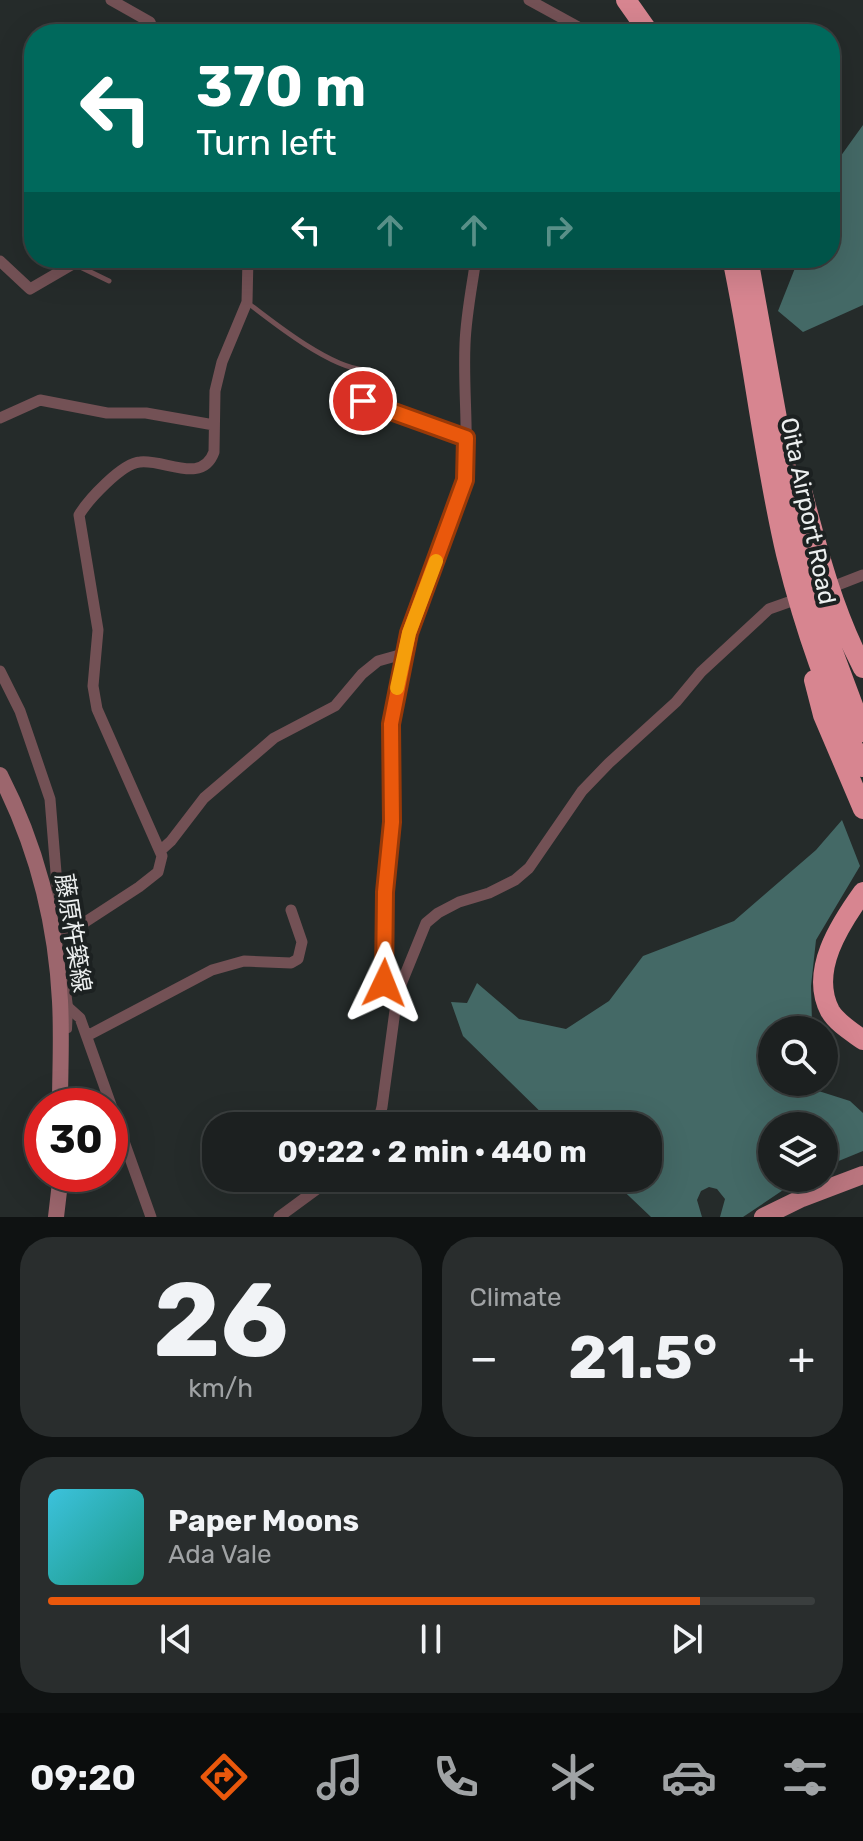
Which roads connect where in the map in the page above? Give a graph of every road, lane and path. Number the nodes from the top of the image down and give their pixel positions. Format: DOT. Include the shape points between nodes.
graph roads {
  1 [pos="111,0"];
  2 [pos="529,0"];
  3 [pos="611,0"];
  4 [pos="626,0"];
  5 [pos="151,24"];
  6 [pos="573,24"];
  7 [pos="628,24"];
  8 [pos="643,24"];
  9 [pos="0,261"];
  10 [pos="64,268"];
  11 [pos="87,268"];
  12 [pos="248,268"];
  13 [pos="474,268"];
  14 [pos="734,268"];
  15 [pos="750,268"];
  16 [pos="109,281"];
  17 [pos="247,302"];
  18 [pos="766,355"];
  19 [pos="365,370"];
  20 [pos="363,401"];
  21 [pos="0,418"];
  22 [pos="214,425"];
  23 [pos="466,438"];
  24 [pos="767,458"];
  25 [pos="863,575"];
  26 [pos="403,654"];
  27 [pos="863,668"];
  28 [pos="0,671"];
  29 [pos="863,732"];
  30 [pos="862,766"];
  31 [pos="0,775"];
  32 [pos="863,809"];
  33 [pos="160,851"];
  34 [pos="863,892"];
  35 [pos="863,903"];
  36 [pos="291,910"];
  37 [pos="48,917"];
  38 [pos="54,950"];
  39 [pos="396,1003"];
  40 [pos="65,1004"];
  41 [pos="863,1025"];
  42 [pos="87,1036"];
  43 [pos="863,1040"];
  44 [pos="63,1088"];
  45 [pos="381,1112"];
  46 [pos="863,1175"];
  47 [pos="61,1192"];
  48 [pos="313,1192"];
  49 [pos="59,1217"];
  50 [pos="151,1217"];
  51 [pos="279,1217"];
  52 [pos="763,1217"];
  1 -- 5 [label="street"];
  2 -- 6 [label="street"];
  3 -- 7 [label="highway"];
  4 -- 8 [label="highway"];
  9 -- 10 [label="street" via="30,289"];
  11 -- 16 [label="lane"];
  12 -- 17 [label="street"];
  13 -- 23 [label="street" via="465,346"];
  14 -- 24 [label="highway, Oita Airport Road"];
  15 -- 18 [label="highway, Oita Airport Road"];
  17 -- 19 [label="lane" via="316,351"];
  17 -- 22 [label="street" via="222,362"];
  18 -- 27 [label="highway" via="820,561"];
  18 -- 29 [label="highway, Oita Airport Road" via="799,540 823,625"];
  20 -- 23 [label="lane"];
  21 -- 22 [label="street" via="40,400"];
  22 -- 33 [label="street" via="214,452 203,468 138,461 125,467 79,515 98,630 93,686 97,709"];
  23 -- 26 [label="street" via="465,480"];
  24 -- 30 [label="highway, Oita Airport Road" via="804,619"];
  24 -- 32 [label="highway" via="784,578 823,715"];
  25 -- 39 [label="street" via="769,609 582,791 529,868 426,923"];
  26 -- 33 [label="street" via="378,661 335,706 274,738 204,798"];
  26 -- 39 [label="street" via="391,724 392,822 385,892 384,983"];
  28 -- 37 [label="street" via="20,711 50,799 58,897"];
  31 -- 37 [label="main road, 藤原杵築線" via="39,871"];
  33 -- 38 [label="street" via="158,872"];
  34 -- 43 [label="highway" via="836,935 822,980 831,1012"];
  35 -- 41 [label="highway" via="833,970 842,1010"];
  36 -- 42 [label="street" via="302,942 298,959 244,961 212,970"];
  37 -- 38 [label="main road, 藤原杵築線"];
  38 -- 40 [label="main road, 藤原杵築線"];
  39 -- 45 [label="street"];
  40 -- 42 [label="street" via="80,1018"];
  40 -- 44 [label="main road, 藤原杵築線"];
  42 -- 50 [label="street"];
  46 -- 52 [label="main road"];
  47 -- 49 [label="main road"];
  48 -- 51 [label="street"];
}
